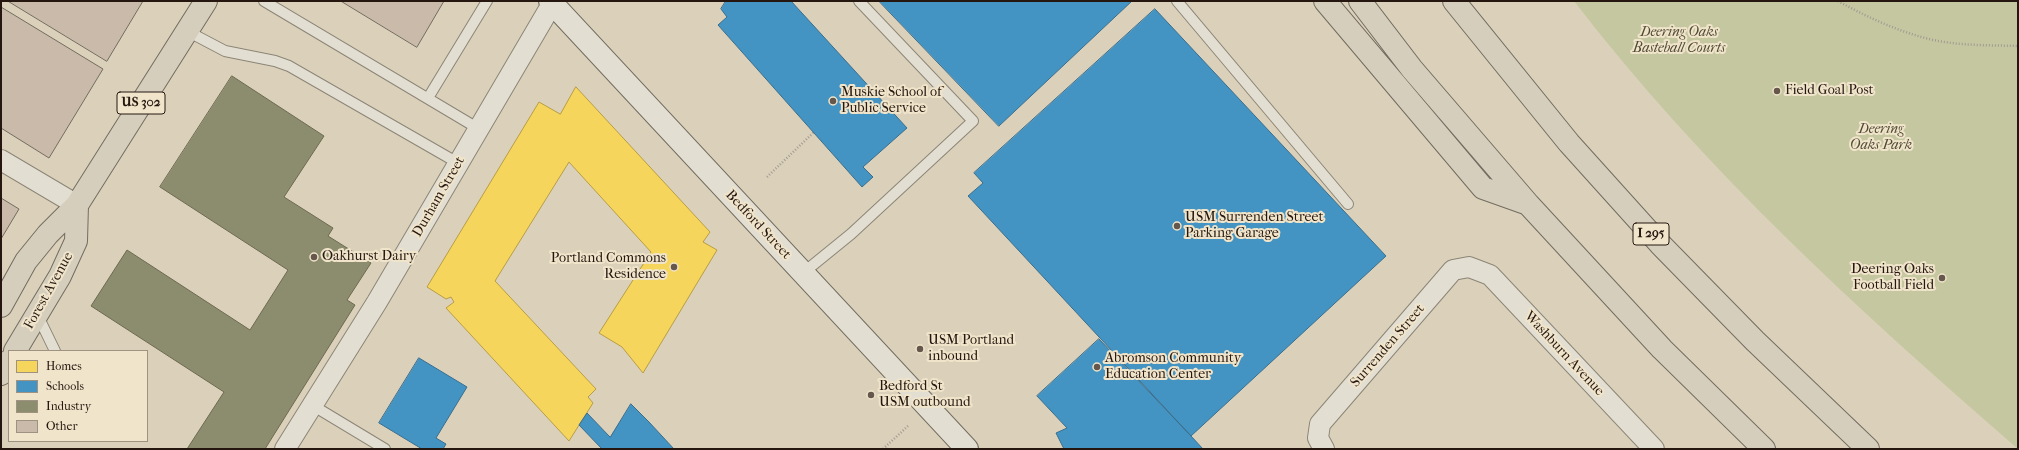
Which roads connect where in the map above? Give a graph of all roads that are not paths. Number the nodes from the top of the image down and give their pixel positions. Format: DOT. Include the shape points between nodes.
graph roads {
  1 [pos="206,1"];
  2 [pos="264,1"];
  3 [pos="487,1"];
  4 [pos="859,1"];
  5 [pos="1177,1"];
  6 [pos="1325,1"];
  7 [pos="1360,1"];
  8 [pos="1454,1"];
  9 [pos="551,2"];
  10 [pos="186,31"];
  11 [pos="428,98"];
  12 [pos="479,129"];
  13 [pos="1,160"];
  14 [pos="458,163"];
  15 [pos="1348,204"];
  16 [pos="77,205"];
  17 [pos="1529,205"];
  18 [pos="1469,267"];
  19 [pos="803,273"];
  20 [pos="1,306"];
  21 [pos="37,314"];
  22 [pos="16,350"];
  23 [pos="55,350"];
  24 [pos="8,363"];
  25 [pos="1,374"];
  26 [pos="312,405"];
  27 [pos="1321,443"];
  28 [pos="285,449"];
  29 [pos="385,449"];
  30 [pos="967,449"];
  31 [pos="1654,449"];
  32 [pos="1764,449"];
  33 [pos="1868,449"];
  1 -- 10 [label="highway, Forest Avenue / US 302"];
  2 -- 11 [label="lane"];
  3 -- 11 [label="lane"];
  4 -- 19 [label="lane" via="973,121 851,234"];
  5 -- 15 [label="lane"];
  6 -- 17 [label="highway" via="1483,188"];
  7 -- 17 [label="highway" via="1412,69"];
  8 -- 33 [label="highway, I 295" via="1569,143 1660,244 1754,341"];
  9 -- 12 [label="street, Durham Street"];
  9 -- 19 [label="street, Bedford Street"];
  10 -- 14 [label="lane" via="224,51 289,66"];
  10 -- 16 [label="highway, Forest Avenue / US 302"];
  11 -- 12 [label="lane"];
  12 -- 14 [label="street, Durham Street"];
  13 -- 16 [label="street"];
  14 -- 26 [label="street, Durham Street" via="377,302"];
  16 -- 20 [label="highway, Forest Avenue / US 302" via="26,261"];
  16 -- 21 [label="highway, Forest Avenue" via="76,241 60,276"];
  17 -- 32 [label="highway" via="1662,350"];
  18 -- 27 [label="street, Surrenden Street" via="1453,270 1320,424"];
  18 -- 31 [label="street, Washburn Avenue" via="1490,275"];
  19 -- 30 [label="street, Bedford Street"];
  21 -- 22 [label="highway, Forest Avenue"];
  21 -- 23 [label="lane"];
  24 -- 25 [label="highway"];
  26 -- 28 [label="street, Durham Street"];
  26 -- 29 [label="lane"];
}
